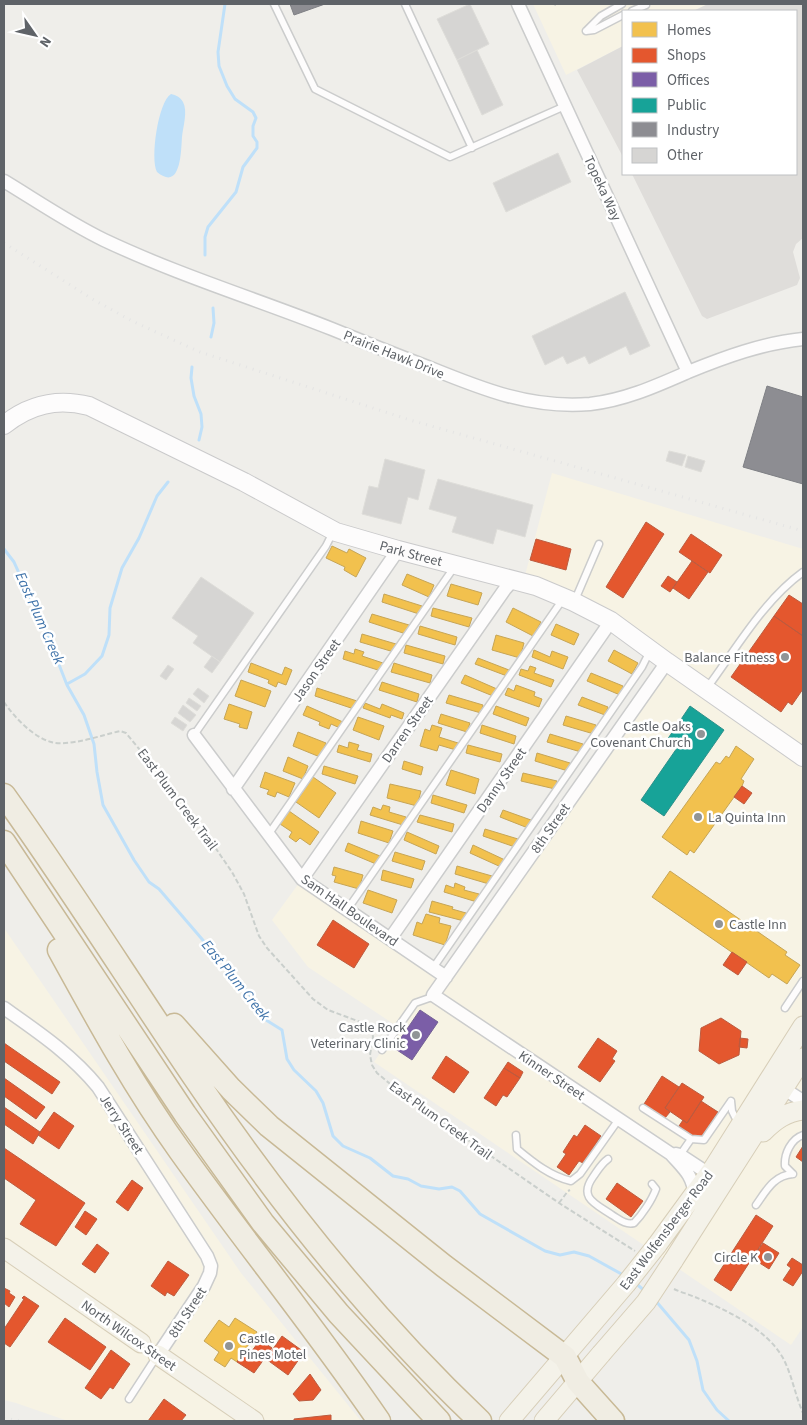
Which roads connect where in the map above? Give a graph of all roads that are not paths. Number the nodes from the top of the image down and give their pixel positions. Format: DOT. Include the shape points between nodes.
graph roads {
  1 [pos="274,4"];
  2 [pos="405,4"];
  3 [pos="518,4"];
  4 [pos="622,4"];
  5 [pos="646,4"];
  6 [pos="634,10"];
  7 [pos="622,16"];
  8 [pos="565,106"];
  9 [pos="472,148"];
  10 [pos="4,181"];
  11 [pos="803,339"];
  12 [pos="688,372"];
  13 [pos="4,425"];
  14 [pos="333,531"];
  15 [pos="599,544"];
  16 [pos="398,550"];
  17 [pos="456,565"];
  18 [pos="803,572"];
  19 [pos="513,580"];
  20 [pos="569,599"];
  21 [pos="611,621"];
  22 [pos="651,650"];
  23 [pos="667,662"];
  24 [pos="706,689"];
  25 [pos="194,735"];
  26 [pos="803,757"];
  27 [pos="233,789"];
  28 [pos="4,795"];
  29 [pos="268,835"];
  30 [pos="4,842"];
  31 [pos="302,879"];
  32 [pos="347,910"];
  33 [pos="90,919"];
  34 [pos="390,939"];
  35 [pos="433,968"];
  36 [pos="446,976"];
  37 [pos="803,981"];
  38 [pos="434,996"];
  39 [pos="4,1008"];
  40 [pos="785,1008"];
  41 [pos="803,1026"];
  42 [pos="382,1050"];
  43 [pos="803,1058"];
  44 [pos="777,1084"];
  45 [pos="803,1101"];
  46 [pos="643,1108"];
  47 [pos="803,1110"];
  48 [pos="619,1119"];
  49 [pos="739,1126"];
  50 [pos="516,1135"];
  51 [pos="803,1135"];
  52 [pos="690,1139"];
  53 [pos="675,1154"];
  54 [pos="608,1159"];
  55 [pos="735,1165"];
  56 [pos="708,1174"];
  57 [pos="652,1184"];
  58 [pos="695,1195"];
  59 [pos="756,1205"];
  60 [pos="4,1248"];
  61 [pos="676,1257"];
  62 [pos="211,1266"];
  63 [pos="141,1343"];
  64 [pos="158,1355"];
  65 [pos="565,1357"];
  66 [pos="578,1382"];
  67 [pos="129,1399"];
  68 [pos="375,1417"];
  69 [pos="254,1421"];
  70 [pos="438,1421"];
  71 [pos="480,1421"];
  72 [pos="509,1421"];
  73 [pos="545,1421"];
  74 [pos="613,1421"];
  1 -- 9 [label="lane" via="315,88 450,157"];
  2 -- 9 [label="lane"];
  3 -- 8 [label="street, Topeka Way"];
  4 -- 7 [label="lane" via="586,31"];
  5 -- 6 [label="lane"];
  8 -- 9 [label="lane"];
  8 -- 12 [label="street, Topeka Way"];
  10 -- 12 [label="street, Prairie Hawk Drive" via="102,239 149,260 512,398 549,404 608,401 639,393"];
  11 -- 12 [label="street, Prairie Hawk Drive" via="750,349"];
  13 -- 14 [label="street, Park Street" via="24,411 45,404 66,402 89,406 244,482"];
  14 -- 16 [label="street, Park Street"];
  14 -- 25 [label="lane" via="326,546"];
  15 -- 20 [label="lane"];
  16 -- 17 [label="street, Park Street"];
  16 -- 27 [label="street, Jason Street"];
  17 -- 19 [label="street, Park Street"];
  17 -- 29 [label="lane"];
  18 -- 24 [label="lane" via="760,616"];
  19 -- 20 [label="street, Park Street"];
  19 -- 31 [label="street, Darren Street"];
  20 -- 21 [label="street, Park Street"];
  20 -- 32 [label="lane"];
  21 -- 22 [label="street, Park Street"];
  21 -- 34 [label="street, Danny Street"];
  22 -- 23 [label="street, Park Street"];
  22 -- 35 [label="lane"];
  23 -- 24 [label="street, Park Street"];
  23 -- 36 [label="street, 8th Street"];
  24 -- 26 [label="street, Park Street"];
  25 -- 27 [label="street, Sam Hall Boulevard"];
  27 -- 29 [label="street, Sam Hall Boulevard"];
  28 -- 33 [label="highway"];
  29 -- 31 [label="street, Sam Hall Boulevard"];
  30 -- 68 [label="highway" via="123,1065 179,1150"];
  30 -- 70 [label="highway" via="185,1114 258,1215 339,1314"];
  31 -- 32 [label="street, Sam Hall Boulevard"];
  32 -- 34 [label="street, Sam Hall Boulevard"];
  33 -- 65 [label="highway" via="180,1033 250,1108 444,1266"];
  33 -- 71 [label="highway" via="194,1077 300,1222 396,1337"];
  34 -- 35 [label="street, Sam Hall Boulevard"];
  35 -- 36 [label="street, Sam Hall Boulevard"];
  36 -- 38 [label="street, 8th Street"];
  37 -- 40 [label="lane"];
  38 -- 42 [label="lane" via="416,1002"];
  38 -- 48 [label="street, Kinner Street"];
  39 -- 62 [label="street, Jerry Street" via="65,1052 93,1081"];
  41 -- 44 [label="main road, East Wolfensberger Road"];
  43 -- 44 [label="main road, East Wolfensberger Road"];
  44 -- 45 [label="street"];
  44 -- 49 [label="main road, East Wolfensberger Road"];
  44 -- 55 [label="main road, East Wolfensberger Road"];
  46 -- 52 [label="lane"];
  47 -- 55 [label="main road" via="786,1114 770,1124"];
  48 -- 50 [label="lane" via="585,1168 571,1182 558,1178 532,1161 518,1149"];
  48 -- 53 [label="street, Kinner Street"];
  49 -- 52 [label="lane" via="731,1101 704,1140"];
  49 -- 56 [label="main road, East Wolfensberger Road"];
  51 -- 59 [label="lane" via="797,1137 784,1156 784,1166 793,1174 784,1174 773,1181"];
  52 -- 53 [label="lane"];
  53 -- 56 [label="street, Kinner Street"];
  53 -- 58 [label="street, Kinner Street" via="690,1175"];
  54 -- 57 [label="lane" via="587,1185 587,1192 592,1202 625,1223 637,1220 654,1194 656,1189"];
  55 -- 61 [label="main road, East Wolfensberger Road"];
  56 -- 58 [label="main road, East Wolfensberger Road"];
  56 -- 61 [label="street" via="702,1203 682,1231"];
  58 -- 65 [label="main road, East Wolfensberger Road, bridge"];
  60 -- 63 [label="main road, North Wilcox Street"];
  61 -- 66 [label="main road, East Wolfensberger Road, bridge" via="646,1302"];
  62 -- 64 [label="street, 8th Street" via="204,1286"];
  63 -- 64 [label="street, North Wilcox Street"];
  64 -- 67 [label="lane"];
  64 -- 69 [label="main road, North Wilcox Street"];
  65 -- 66 [label="highway"];
  65 -- 72 [label="main road, East Wolfensberger Road"];
  66 -- 73 [label="main road, East Wolfensberger Road"];
  66 -- 74 [label="highway"];
}
